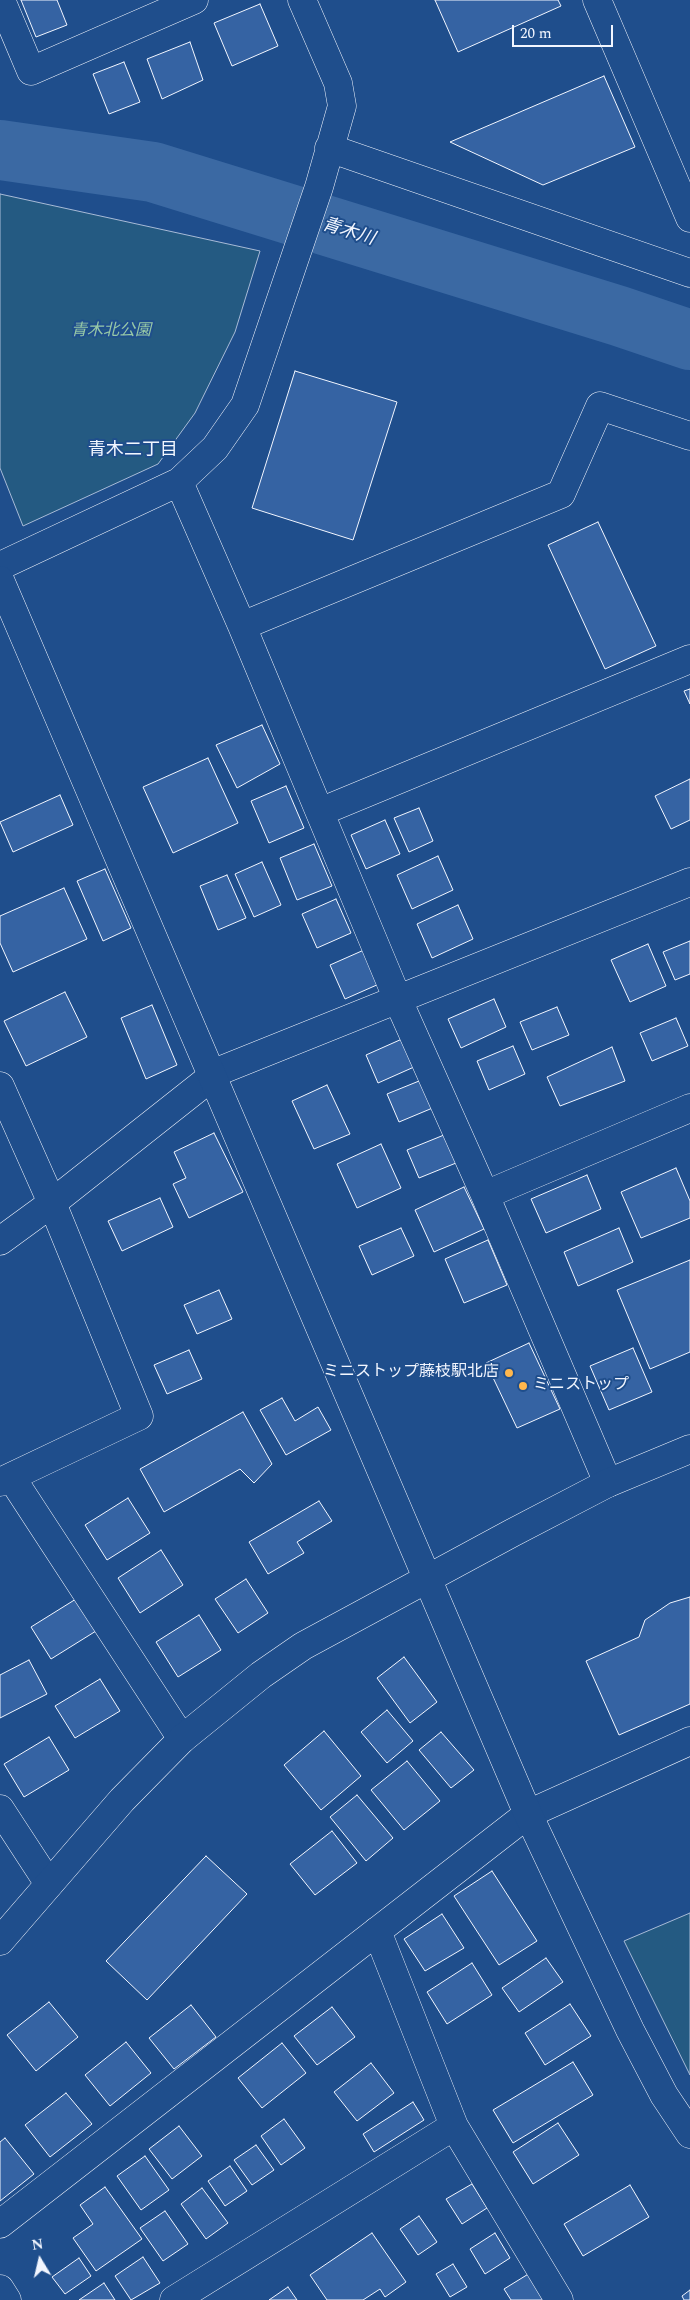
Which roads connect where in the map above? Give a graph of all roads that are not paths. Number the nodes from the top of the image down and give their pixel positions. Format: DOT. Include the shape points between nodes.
graph roads {
  1 [pos="2,0"];
  2 [pos="194,0"];
  3 [pos="302,0"];
  4 [pos="597,0"];
  5 [pos="329,148"];
  6 [pos="690,218"];
  7 [pos="690,273"];
  8 [pos="690,436"];
  9 [pos="179,482"];
  10 [pos="0,566"];
  11 [pos="0,580"];
  12 [pos="242,626"];
  13 [pos="690,659"];
  14 [pos="320,812"];
  15 [pos="690,882"];
  16 [pos="398,1000"];
  17 [pos="212,1076"];
  18 [pos="0,1086"];
  19 [pos="690,1108"];
  20 [pos="485,1195"];
  21 [pos="52,1203"];
  22 [pos="0,1241"];
  23 [pos="690,1448"];
  24 [pos="6,1480"];
  25 [pos="608,1483"];
  26 [pos="427,1580"];
  27 [pos="182,1739"];
  28 [pos="690,1740"];
  29 [pos="0,1809"];
  30 [pos="528,1814"];
  31 [pos="49,1884"];
  32 [pos="377,1932"];
  33 [pos="0,1941"];
  34 [pos="454,2126"];
  35 [pos="690,2134"];
  36 [pos="0,2224"];
  37 [pos="0,2289"];
  38 [pos="7,2300"];
  39 [pos="174,2300"];
  40 [pos="559,2300"];
  1 -- 2 [label="street" via="31,71"];
  3 -- 5 [label="street" via="338,83 342,106"];
  4 -- 6 [label="street"];
  5 -- 7 [label="street"];
  5 -- 9 [label="street" via="319,187 245,404 215,448"];
  8 -- 12 [label="street" via="600,406 561,494"];
  9 -- 10 [label="street"];
  9 -- 12 [label="street"];
  11 -- 17 [label="street"];
  12 -- 14 [label="street"];
  13 -- 14 [label="street"];
  14 -- 16 [label="street"];
  15 -- 16 [label="street"];
  16 -- 17 [label="street"];
  16 -- 20 [label="street"];
  17 -- 21 [label="street"];
  17 -- 26 [label="street"];
  18 -- 21 [label="street"];
  19 -- 20 [label="street"];
  20 -- 25 [label="street"];
  21 -- 22 [label="street"];
  21 -- 24 [label="street" via="139,1416"];
  23 -- 25 [label="street"];
  24 -- 27 [label="street"];
  25 -- 26 [label="street"];
  26 -- 27 [label="street" via="303,1646 261,1675"];
  26 -- 30 [label="street"];
  27 -- 31 [label="street" via="122,1800"];
  28 -- 30 [label="street"];
  29 -- 31 [label="street"];
  30 -- 32 [label="street"];
  30 -- 35 [label="street" via="630,2030 664,2095"];
  31 -- 33 [label="street"];
  32 -- 34 [label="street"];
  32 -- 36 [label="street"];
  34 -- 39 [label="street"];
  34 -- 40 [label="street"];
  37 -- 38 [label="street"];
}
